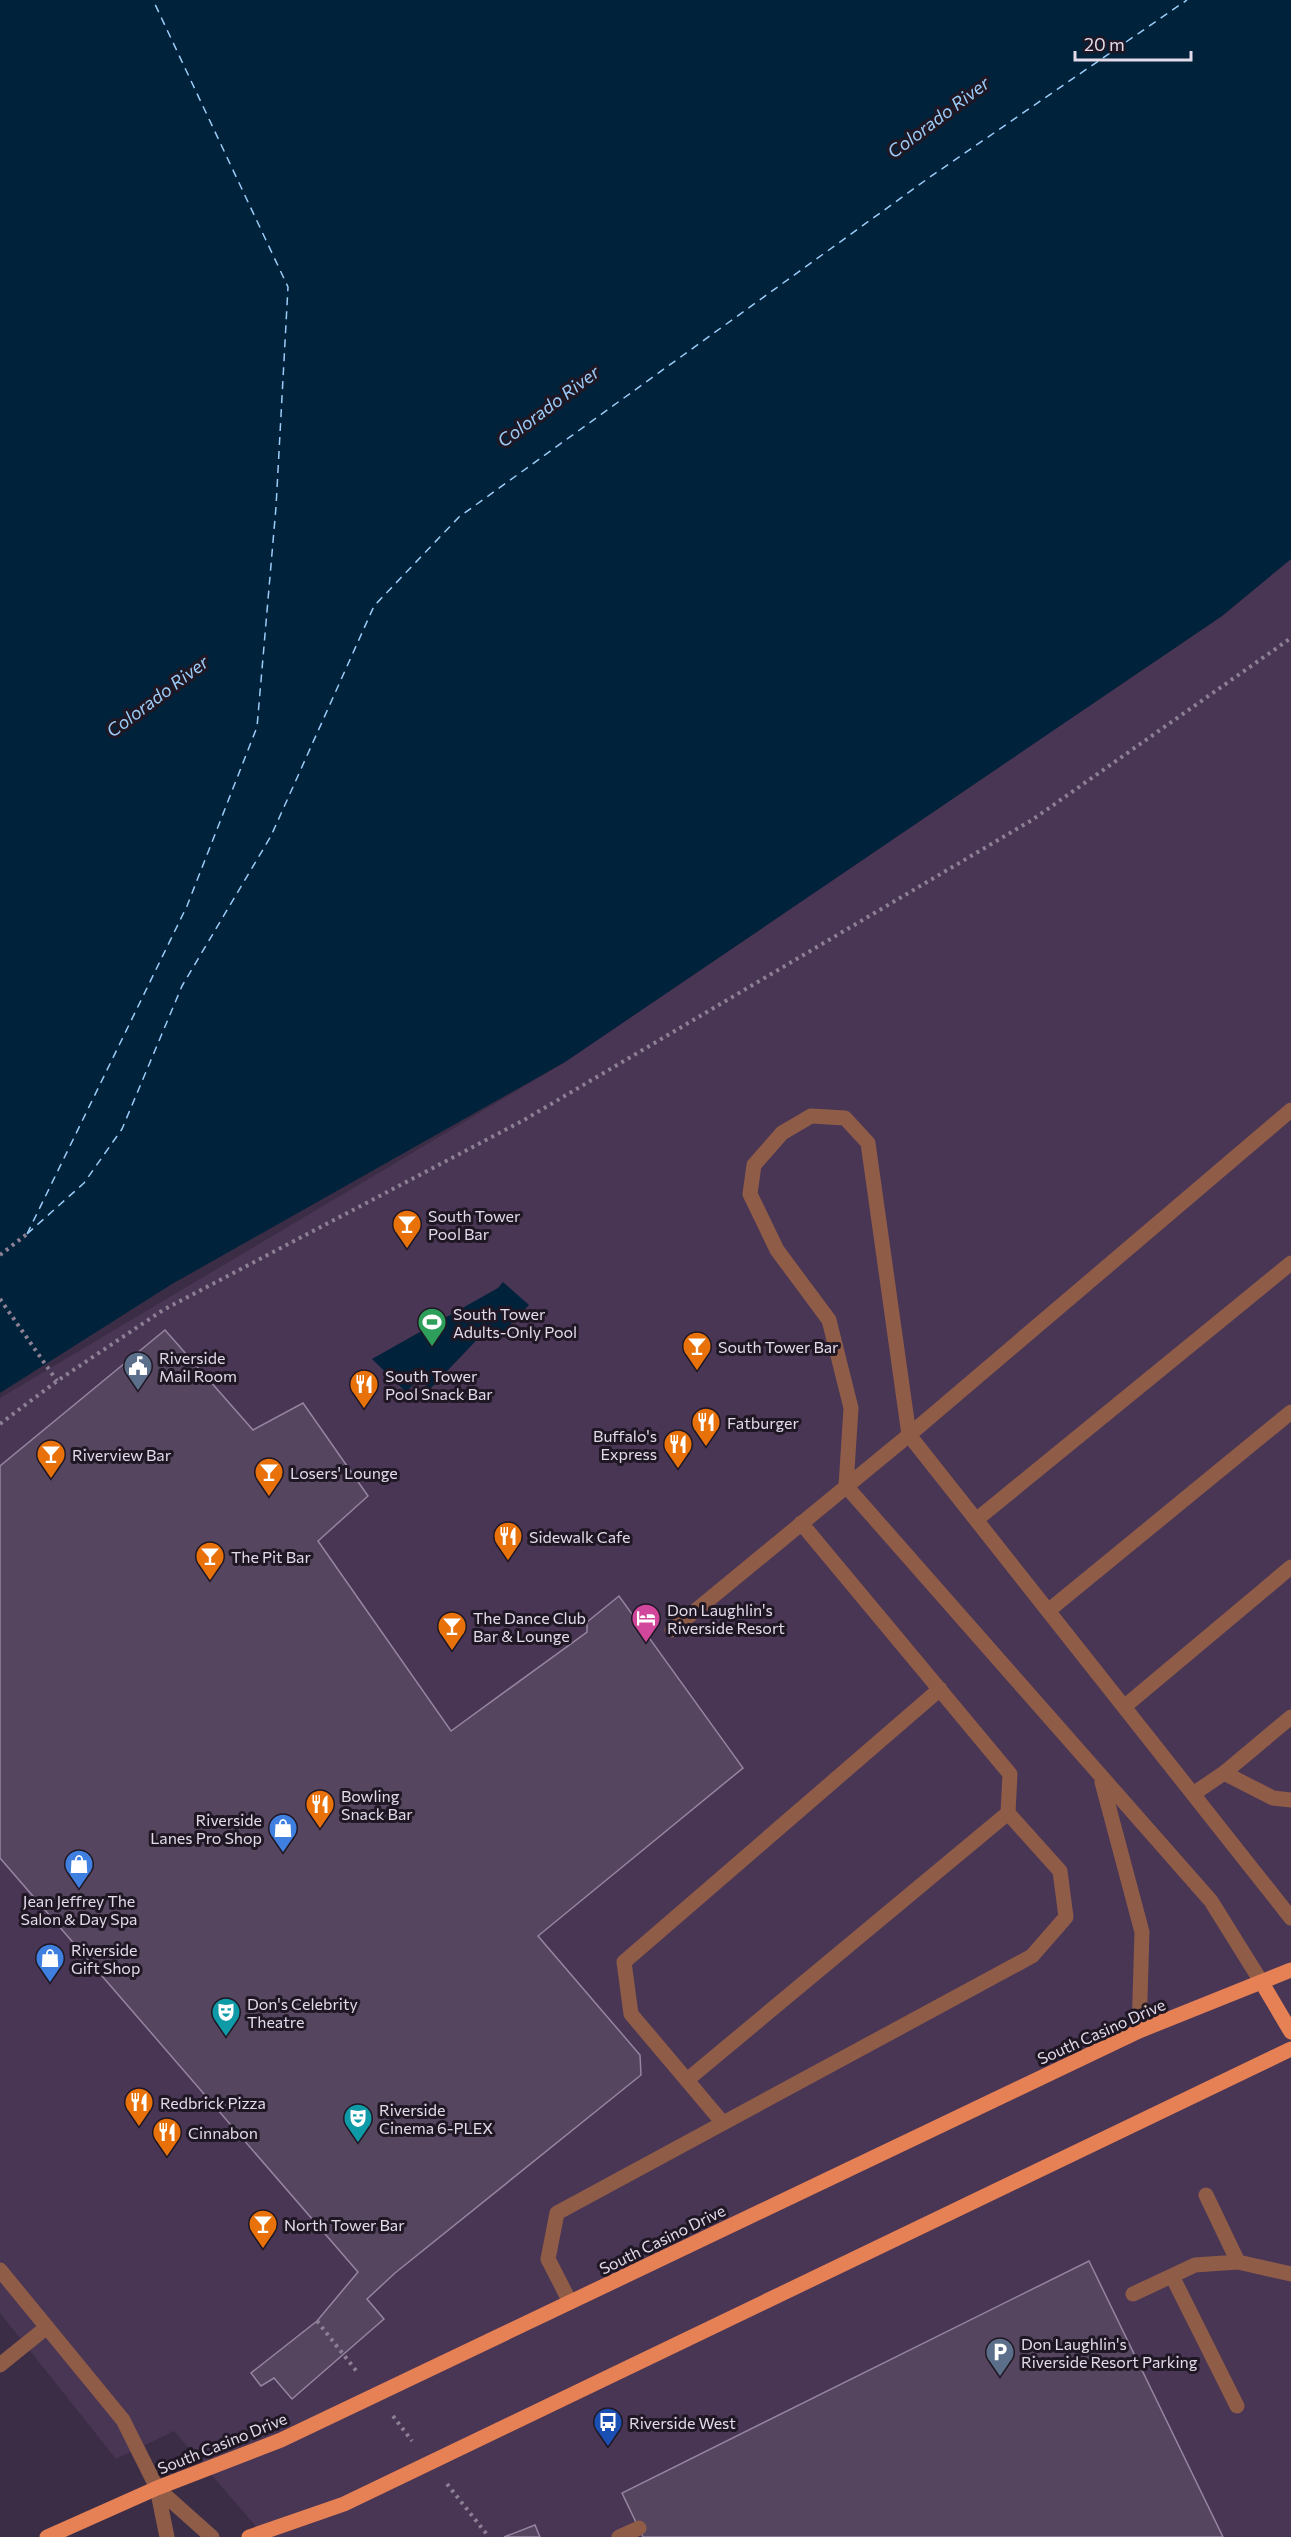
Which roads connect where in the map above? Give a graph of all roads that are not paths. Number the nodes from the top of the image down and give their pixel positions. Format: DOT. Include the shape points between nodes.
graph roads {
  1 [pos="1291,1110"];
  2 [pos="1291,1263"];
  3 [pos="1291,1412"];
  4 [pos="909,1435"];
  5 [pos="846,1486"];
  6 [pos="976,1520"];
  7 [pos="801,1523"];
  8 [pos="1291,1567"];
  9 [pos="1048,1611"];
  10 [pos="672,1630"];
  11 [pos="940,1689"];
  12 [pos="1124,1707"];
  13 [pos="1291,1717"];
  14 [pos="1224,1773"];
  15 [pos="1102,1779"];
  16 [pos="1193,1794"];
  17 [pos="1291,1800"];
  18 [pos="1008,1814"];
  19 [pos="1291,1918"];
  20 [pos="1291,1970"];
  21 [pos="1262,1983"];
  22 [pos="1139,2031"];
  23 [pos="1291,2032"];
  24 [pos="1291,2049"];
  25 [pos="687,2080"];
  26 [pos="723,2123"];
  27 [pos="1206,2196"];
  28 [pos="1238,2262"];
  29 [pos="0,2270"];
  30 [pos="1291,2274"];
  31 [pos="1172,2276"];
  32 [pos="1133,2294"];
  33 [pos="570,2302"];
  34 [pos="48,2327"];
  35 [pos="0,2365"];
  36 [pos="1237,2406"];
  37 [pos="157,2488"];
  38 [pos="639,2528"];
  39 [pos="47,2537"];
  40 [pos="167,2537"];
  41 [pos="212,2537"];
  42 [pos="249,2537"];
  43 [pos="619,2537"];
  1 -- 4 [label="street"];
  2 -- 6 [label="street"];
  3 -- 9 [label="street"];
  4 -- 5 [label="street"];
  4 -- 5 [label="street" via="868,1143 845,1118 811,1116 782,1133 754,1165 750,1194 777,1250 829,1320 851,1408"];
  4 -- 6 [label="street"];
  5 -- 7 [label="street"];
  5 -- 15 [label="street"];
  6 -- 9 [label="street"];
  7 -- 10 [label="street"];
  7 -- 11 [label="street"];
  8 -- 12 [label="street"];
  9 -- 12 [label="street"];
  11 -- 18 [label="street" via="1010,1774"];
  11 -- 25 [label="street" via="624,1962 631,2014"];
  12 -- 16 [label="street"];
  13 -- 14 [label="street"];
  14 -- 16 [label="street"];
  14 -- 17 [label="street" via="1273,1798"];
  15 -- 21 [label="street" via="1211,1901"];
  15 -- 22 [label="street" via="1142,1932"];
  16 -- 19 [label="street"];
  18 -- 25 [label="street"];
  18 -- 26 [label="street" via="1060,1871 1066,1917 1032,1956"];
  20 -- 21 [label="main road, South Casino Drive"];
  21 -- 22 [label="main road, South Casino Drive"];
  21 -- 23 [label="main road"];
  22 -- 33 [label="main road, South Casino Drive"];
  24 -- 42 [label="main road" via="344,2504"];
  25 -- 26 [label="street"];
  26 -- 33 [label="street" via="556,2213 548,2259"];
  27 -- 28 [label="street"];
  28 -- 30 [label="street"];
  28 -- 31 [label="street" via="1196,2265"];
  29 -- 34 [label="street"];
  31 -- 32 [label="street"];
  31 -- 36 [label="street"];
  33 -- 37 [label="main road, South Casino Drive" via="281,2440"];
  34 -- 35 [label="street"];
  34 -- 37 [label="street" via="123,2420"];
  37 -- 39 [label="main road, South Casino Drive"];
  37 -- 40 [label="street"];
  37 -- 41 [label="street"];
  38 -- 43 [label="street"];
}
